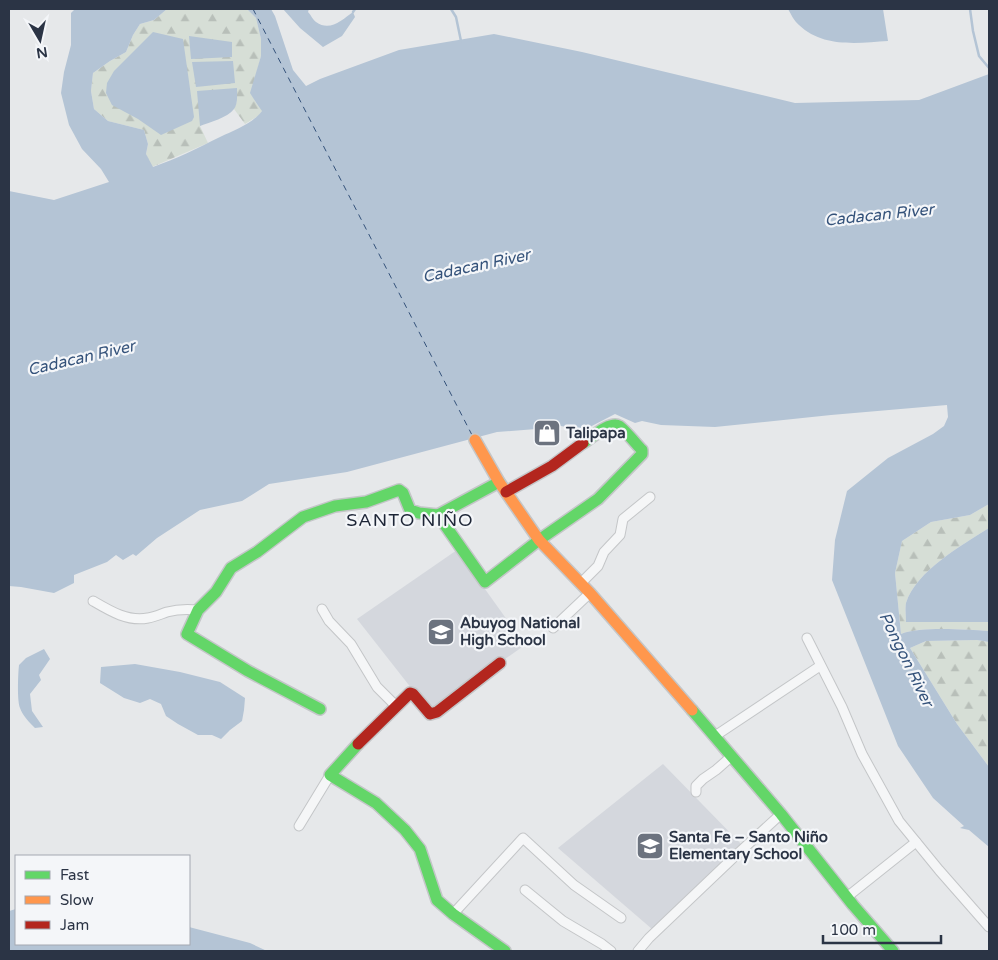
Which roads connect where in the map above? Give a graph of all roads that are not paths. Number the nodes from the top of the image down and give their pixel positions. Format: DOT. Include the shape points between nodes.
graph roads {
  1 [pos="475,440"];
  2 [pos="502,487"];
  3 [pos="650,497"];
  4 [pos="438,515"];
  5 [pos="539,540"];
  6 [pos="580,583"];
  7 [pos="590,593"];
  8 [pos="93,601"];
  9 [pos="322,608"];
  10 [pos="198,610"];
  11 [pos="554,628"];
  12 [pos="807,638"];
  13 [pos="500,663"];
  14 [pos="820,666"];
  15 [pos="396,706"];
  16 [pos="320,709"];
  17 [pos="715,736"];
  18 [pos="732,756"];
  19 [pos="330,775"];
  20 [pos="696,792"];
  21 [pos="781,814"];
  22 [pos="299,826"];
  23 [pos="916,842"];
  24 [pos="525,890"];
  25 [pos="847,897"];
  26 [pos="453,914"];
  27 [pos="621,918"];
  28 [pos="989,928"];
  29 [pos="505,951"];
  30 [pos="611,951"];
  31 [pos="638,951"];
  32 [pos="893,951"];
  1 -- 2 [label="street"];
  2 -- 4 [label="street"];
  2 -- 5 [label="street"];
  2 -- 5 [label="street" via="552,466 613,425 619,426 642,450 642,454 598,499"];
  3 -- 6 [label="street" via="623,519 620,535 604,552 598,566"];
  4 -- 5 [label="street" via="485,582"];
  4 -- 10 [label="street" via="410,510 399,490 366,502 335,506 303,517 231,568 216,592"];
  5 -- 6 [label="street"];
  6 -- 7 [label="street"];
  7 -- 11 [label="street"];
  7 -- 17 [label="street"];
  8 -- 10 [label="street" via="120,616 135,618 185,609"];
  9 -- 15 [label="street" via="329,621 351,644 377,687"];
  10 -- 16 [label="street" via="187,634"];
  12 -- 14 [label="street"];
  13 -- 15 [label="street" via="437,712 430,714 410,693"];
  14 -- 17 [label="street"];
  14 -- 23 [label="street" via="862,754 899,821"];
  15 -- 19 [label="street"];
  17 -- 18 [label="street"];
  18 -- 20 [label="street" via="703,779 696,786"];
  18 -- 21 [label="street"];
  19 -- 22 [label="street"];
  19 -- 26 [label="street" via="376,803 405,830 420,849 437,900"];
  21 -- 25 [label="street"];
  21 -- 31 [label="street"];
  23 -- 25 [label="street"];
  23 -- 28 [label="street"];
  24 -- 30 [label="street" via="563,921"];
  25 -- 32 [label="street"];
  26 -- 27 [label="street" via="523,838 574,885"];
  26 -- 29 [label="street"];
}
